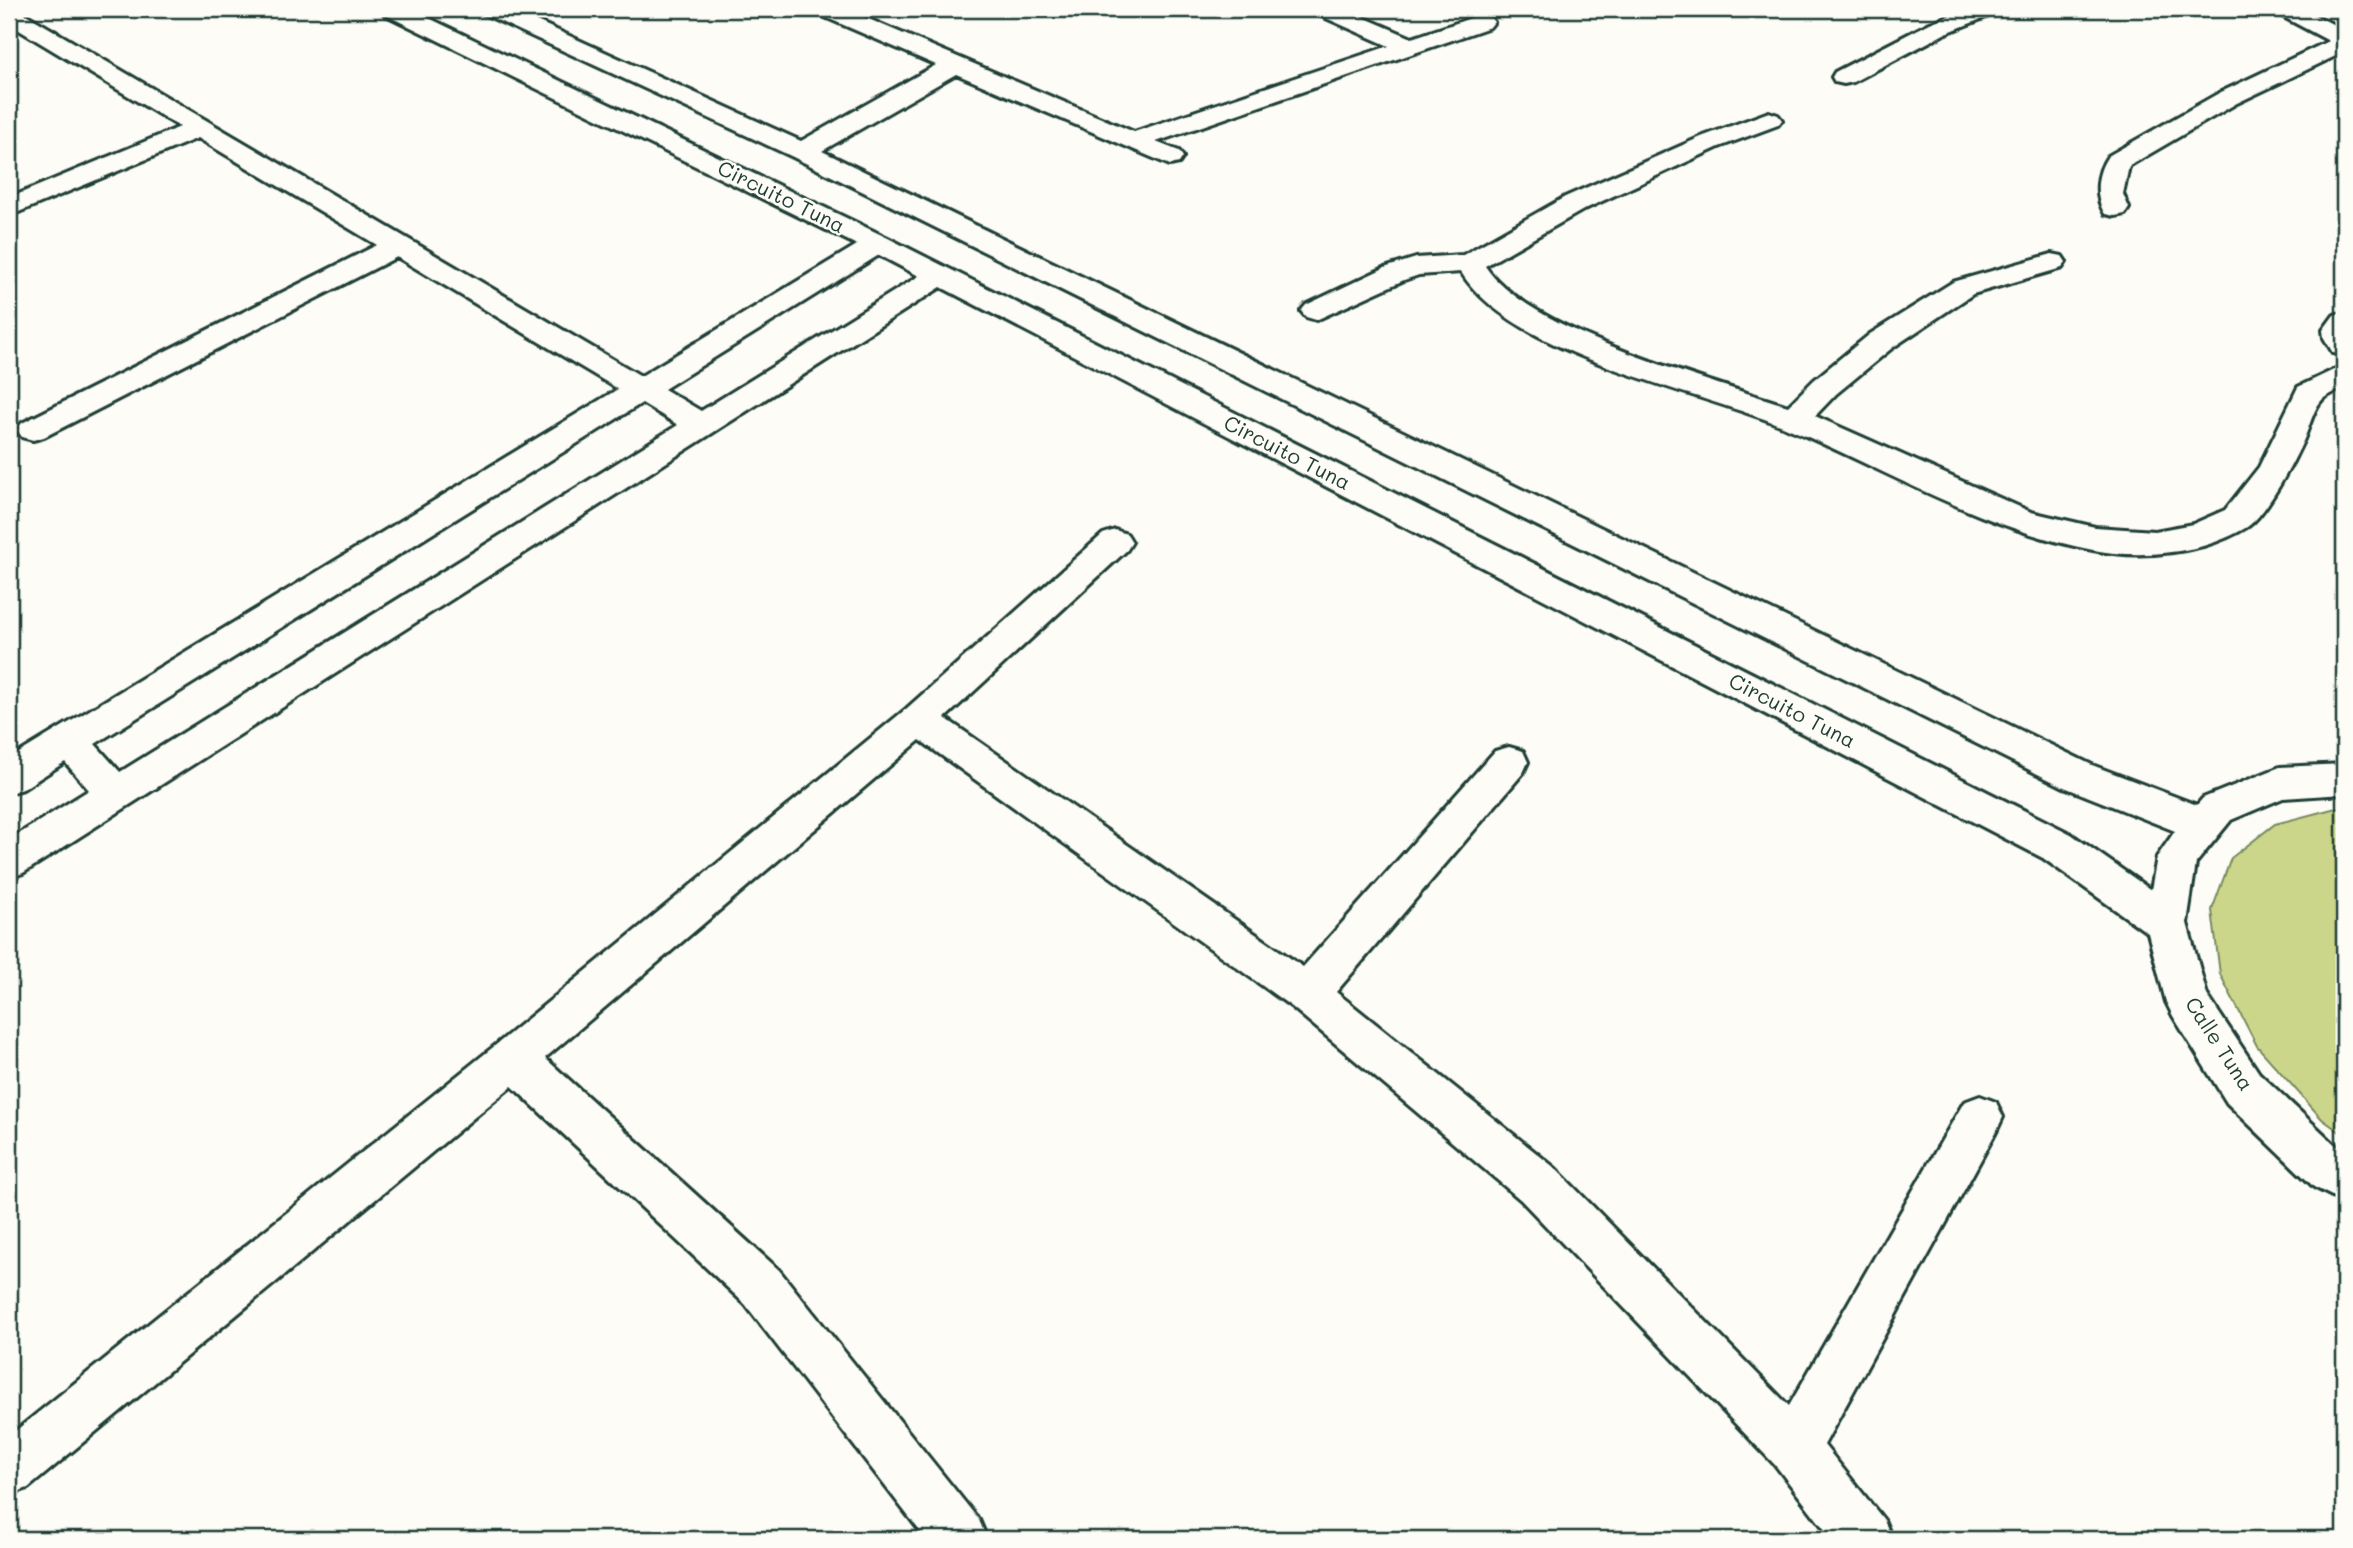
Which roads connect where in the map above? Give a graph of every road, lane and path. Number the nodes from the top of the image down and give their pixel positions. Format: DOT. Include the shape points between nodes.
graph roads {
  1 [pos="392,9"];
  2 [pos="492,9"];
  3 [pos="826,9"];
  4 [pos="1325,9"];
  5 [pos="1986,9"];
  6 [pos="2286,9"];
  7 [pos="1482,22"];
  8 [pos="15,24"];
  9 [pos="2344,41"];
  10 [pos="1410,46"];
  11 [pos="956,64"];
  12 [pos="1844,77"];
  13 [pos="1769,120"];
  14 [pos="199,128"];
  15 [pos="1133,141"];
  16 [pos="802,151"];
  17 [pos="1170,157"];
  18 [pos="9,208"];
  19 [pos="2115,208"];
  20 [pos="878,244"];
  21 [pos="396,246"];
  22 [pos="2052,261"];
  23 [pos="1469,262"];
  24 [pos="939,276"];
  25 [pos="1316,311"];
  26 [pos="2344,321"];
  27 [pos="796,330"];
  28 [pos="2344,346"];
  29 [pos="2344,375"];
  30 [pos="644,389"];
  31 [pos="1794,419"];
  32 [pos="701,425"];
  33 [pos="33,430"];
  34 [pos="1115,542"];
  35 [pos="919,719"];
  36 [pos="69,741"];
  37 [pos="1509,762"];
  38 [pos="9,778"];
  39 [pos="2344,779"];
  40 [pos="116,794"];
  41 [pos="2204,825"];
  42 [pos="9,862"];
  43 [pos="2166,923"];
  44 [pos="1307,994"];
  45 [pos="513,1058"];
  46 [pos="1980,1117"];
  47 [pos="2344,1180"];
  48 [pos="1794,1448"];
  49 [pos="9,1469"];
  50 [pos="960,1539"];
  51 [pos="1865,1539"];
  1 -- 20 [label="street, Circuito Tuna"];
  2 -- 16 [label="street"];
  3 -- 11 [label="street"];
  4 -- 10 [label="street"];
  5 -- 12 [label="street" via="1938,28"];
  6 -- 9 [label="street"];
  7 -- 10 [label="street"];
  8 -- 14 [label="street"];
  9 -- 19 [label="street" via="2117,162 2110,194"];
  10 -- 15 [label="street"];
  11 -- 15 [label="street"];
  11 -- 16 [label="street"];
  13 -- 23 [label="street" via="1575,203"];
  14 -- 18 [label="street"];
  14 -- 21 [label="street"];
  15 -- 17 [label="street"];
  16 -- 41 [label="street" via="2078,776"];
  20 -- 24 [label="street, Circuito Tuna"];
  20 -- 27 [label="street"];
  21 -- 30 [label="street"];
  21 -- 33 [label="street"];
  22 -- 31 [label="street" via="1963,288 1881,341"];
  23 -- 25 [label="street" via="1394,274"];
  23 -- 31 [label="street" via="1481,282 1500,299 1565,337"];
  24 -- 27 [label="street"];
  24 -- 43 [label="street, Circuito Tuna" via="2057,846"];
  26 -- 28 [label="street" via="2337,330"];
  27 -- 30 [label="street"];
  27 -- 32 [label="street"];
  29 -- 31 [label="street" via="2309,394 2273,471 2237,519 2200,535 2155,543 2095,539 2022,521"];
  30 -- 32 [label="street"];
  30 -- 36 [label="street"];
  32 -- 40 [label="street"];
  34 -- 35 [label="street"];
  35 -- 44 [label="street"];
  35 -- 45 [label="street"];
  36 -- 38 [label="street"];
  36 -- 40 [label="street"];
  37 -- 44 [label="street"];
  39 -- 41 [label="street, Calle Tuna" via="2280,783 2217,809"];
  40 -- 42 [label="street"];
  41 -- 43 [label="street, Calle Tuna" via="2177,857"];
  43 -- 47 [label="street, Calle Tuna" via="2188,1002 2243,1088"];
  44 -- 48 [label="street" via="1538,1184"];
  45 -- 49 [label="street"];
  45 -- 50 [label="street" via="762,1287"];
  46 -- 48 [label="street"];
  48 -- 51 [label="street"];
}
